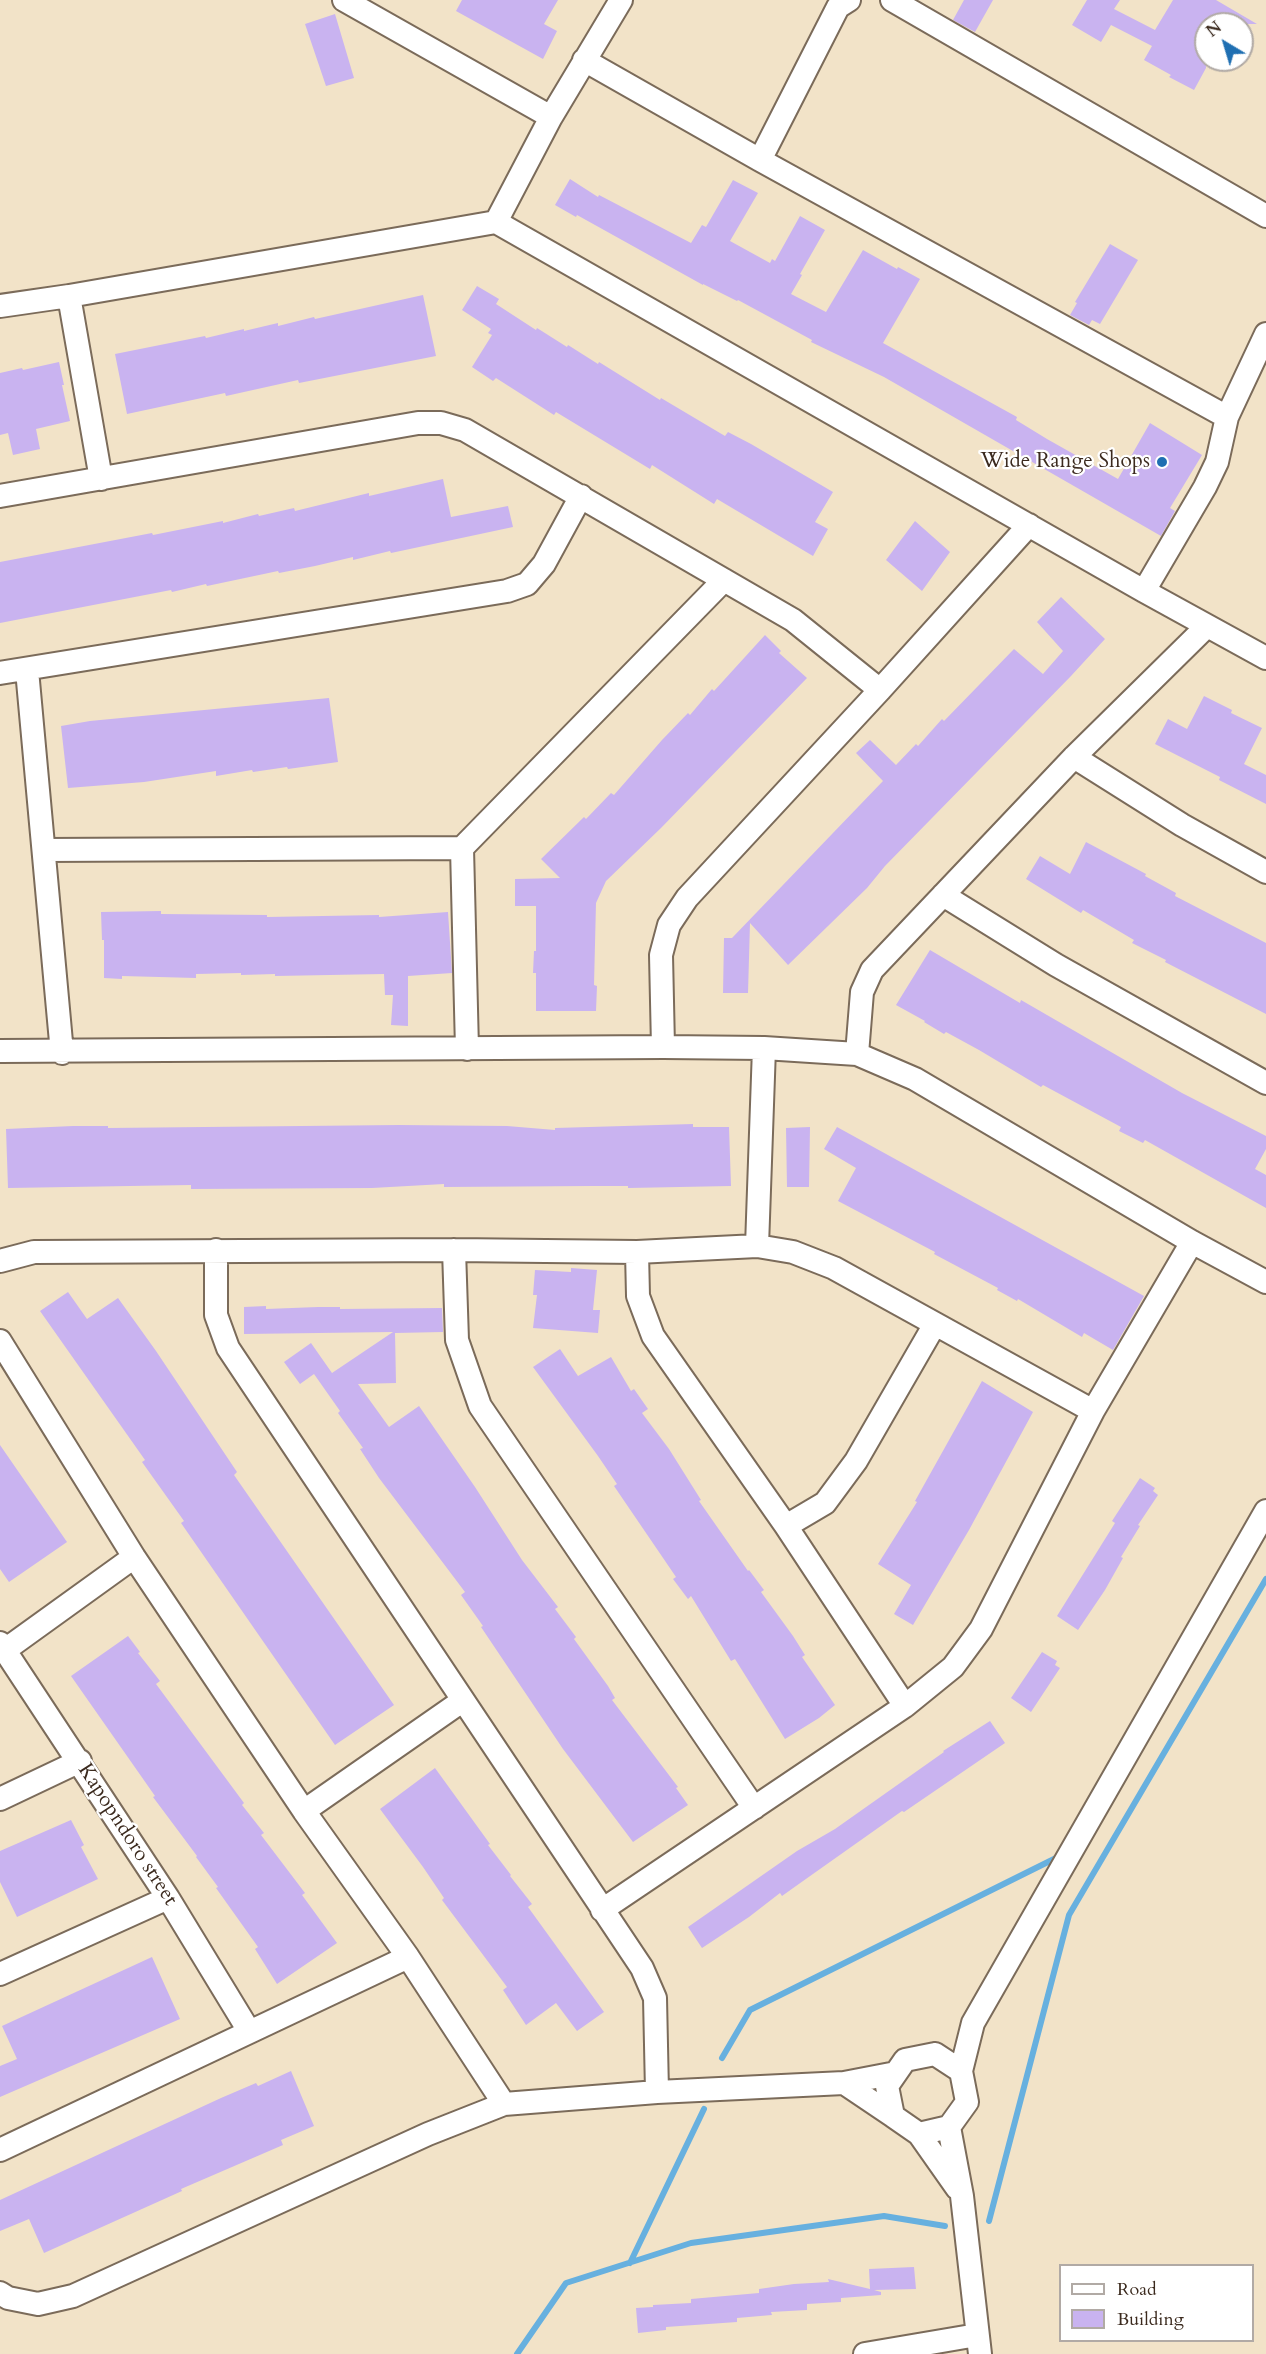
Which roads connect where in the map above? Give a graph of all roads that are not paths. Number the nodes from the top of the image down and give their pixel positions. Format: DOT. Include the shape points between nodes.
graph roads {
  1 [pos="344,0"];
  2 [pos="621,0"];
  3 [pos="849,0"];
  4 [pos="892,0"];
  5 [pos="584,60"];
  6 [pos="551,117"];
  7 [pos="760,160"];
  8 [pos="1266,216"];
  9 [pos="496,222"];
  10 [pos="69,296"];
  11 [pos="0,306"];
  12 [pos="1266,334"];
  13 [pos="1227,417"];
  14 [pos="101,479"];
  15 [pos="0,496"];
  16 [pos="581,496"];
  17 [pos="1029,525"];
  18 [pos="723,580"];
  19 [pos="1144,591"];
  20 [pos="1207,626"];
  21 [pos="1266,658"];
  22 [pos="27,670"];
  23 [pos="0,674"];
  24 [pos="880,690"];
  25 [pos="1074,757"];
  26 [pos="462,848"];
  27 [pos="44,850"];
  28 [pos="1266,872"];
  29 [pos="943,895"];
  30 [pos="663,1047"];
  31 [pos="467,1048"];
  32 [pos="764,1048"];
  33 [pos="0,1051"];
  34 [pos="62,1053"];
  35 [pos="857,1053"];
  36 [pos="1266,1083"];
  37 [pos="1192,1242"];
  38 [pos="758,1246"];
  39 [pos="216,1250"];
  40 [pos="454,1250"];
  41 [pos="637,1252"];
  42 [pos="0,1261"];
  43 [pos="1266,1282"];
  44 [pos="935,1324"];
  45 [pos="0,1341"];
  46 [pos="1094,1411"];
  47 [pos="1266,1511"];
  48 [pos="786,1526"];
  49 [pos="134,1557"];
  50 [pos="3,1647"];
  51 [pos="462,1701"];
  52 [pos="905,1706"];
  53 [pos="80,1761"];
  54 [pos="0,1799"];
  55 [pos="754,1808"];
  56 [pos="304,1811"];
  57 [pos="168,1898"];
  58 [pos="602,1910"];
  59 [pos="408,1957"];
  60 [pos="0,1974"];
  61 [pos="973,2023"];
  62 [pos="249,2031"];
  63 [pos="935,2054"];
  64 [pos="961,2071"];
  65 [pos="896,2073"];
  66 [pos="844,2083"];
  67 [pos="657,2092"];
  68 [pos="504,2104"];
  69 [pos="893,2116"];
  70 [pos="949,2127"];
  71 [pos="919,2133"];
  72 [pos="0,2150"];
  73 [pos="962,2196"];
  74 [pos="0,2293"];
  75 [pos="978,2344"];
  76 [pos="865,2354"];
  1 -- 6 [label="street"];
  2 -- 5 [label="street"];
  3 -- 7 [label="street" via="838,7"];
  4 -- 8 [label="street"];
  5 -- 6 [label="street"];
  5 -- 7 [label="street"];
  6 -- 9 [label="street"];
  7 -- 13 [label="street"];
  9 -- 10 [label="street"];
  9 -- 17 [label="street"];
  10 -- 11 [label="street"];
  10 -- 14 [label="street"];
  12 -- 13 [label="street"];
  13 -- 19 [label="street" via="1217,462"];
  14 -- 15 [label="street"];
  14 -- 16 [label="street" via="418,423 441,423 465,430"];
  16 -- 18 [label="street"];
  16 -- 22 [label="street" via="544,564 527,584 507,591"];
  17 -- 19 [label="street"];
  17 -- 24 [label="street"];
  18 -- 24 [label="street" via="793,620"];
  18 -- 26 [label="street"];
  19 -- 20 [label="street"];
  20 -- 21 [label="street"];
  20 -- 25 [label="street"];
  22 -- 23 [label="street"];
  22 -- 27 [label="street"];
  24 -- 30 [label="street" via="687,898 669,925 661,955"];
  25 -- 28 [label="street"];
  25 -- 29 [label="street"];
  26 -- 27 [label="street"];
  26 -- 31 [label="street"];
  27 -- 34 [label="street"];
  29 -- 35 [label="street" via="872,970 862,992"];
  29 -- 36 [label="street" via="1056,965"];
  30 -- 31 [label="street"];
  30 -- 32 [label="street"];
  31 -- 34 [label="street"];
  32 -- 35 [label="street"];
  32 -- 38 [label="street"];
  33 -- 34 [label="street"];
  35 -- 37 [label="street" via="915,1079"];
  37 -- 43 [label="street"];
  37 -- 46 [label="street"];
  38 -- 41 [label="street"];
  38 -- 44 [label="street" via="793,1252 834,1268"];
  39 -- 40 [label="street"];
  39 -- 42 [label="street" via="34,1252"];
  39 -- 51 [label="street" via="216,1315 228,1348"];
  40 -- 41 [label="street"];
  40 -- 55 [label="street" via="457,1340 480,1406"];
  41 -- 48 [label="street" via="638,1296 653,1336"];
  44 -- 46 [label="street"];
  44 -- 48 [label="street" via="856,1461 825,1503"];
  45 -- 49 [label="street"];
  46 -- 52 [label="street" via="981,1629 953,1667"];
  47 -- 61 [label="street"];
  48 -- 52 [label="street"];
  49 -- 50 [label="street"];
  49 -- 56 [label="street"];
  50 -- 53 [label="street, Kapopndoro street"];
  51 -- 56 [label="street"];
  51 -- 58 [label="street"];
  52 -- 55 [label="street"];
  53 -- 54 [label="street"];
  53 -- 57 [label="street, Kapopndoro street"];
  55 -- 58 [label="street"];
  56 -- 59 [label="street"];
  57 -- 60 [label="street"];
  57 -- 62 [label="street, Kapopndoro street"];
  58 -- 67 [label="street" via="642,1968 655,1998"];
  59 -- 62 [label="street"];
  59 -- 68 [label="street"];
  61 -- 63 [label="street"];
  61 -- 64 [label="street"];
  62 -- 72 [label="street"];
  63 -- 64 [label="street"];
  63 -- 65 [label="street" via="905,2060"];
  64 -- 70 [label="street" via="967,2102"];
  65 -- 66 [label="street"];
  65 -- 69 [label="street" via="887,2086"];
  66 -- 67 [label="street"];
  66 -- 69 [label="street"];
  67 -- 68 [label="street"];
  68 -- 74 [label="street" via="417,2139 73,2296 38,2304"];
  69 -- 71 [label="street"];
  70 -- 71 [label="street"];
  70 -- 73 [label="street"];
  71 -- 73 [label="street"];
  73 -- 75 [label="street"];
  75 -- 76 [label="street"];
}
